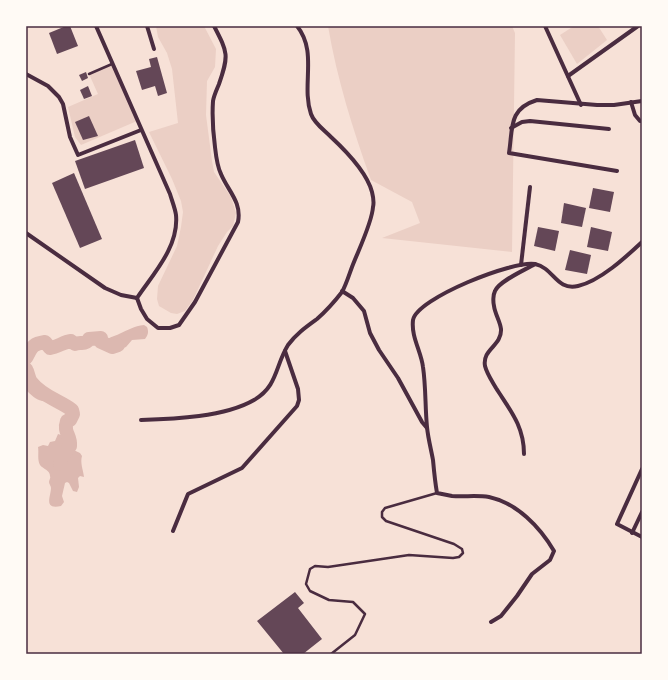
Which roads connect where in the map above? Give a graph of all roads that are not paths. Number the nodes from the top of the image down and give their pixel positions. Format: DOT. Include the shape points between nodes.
graph roads {
  1 [pos="96,26"];
  2 [pos="148,26"];
  3 [pos="214,26"];
  4 [pos="297,26"];
  5 [pos="545,26"];
  6 [pos="638,26"];
  7 [pos="154,49"];
  8 [pos="112,64"];
  9 [pos="26,74"];
  10 [pos="90,74"];
  11 [pos="568,76"];
  12 [pos="642,101"];
  13 [pos="631,102"];
  14 [pos="581,105"];
  15 [pos="642,120"];
  16 [pos="511,128"];
  17 [pos="609,129"];
  18 [pos="141,130"];
  19 [pos="617,171"];
  20 [pos="530,187"];
  21 [pos="26,233"];
  22 [pos="642,242"];
  23 [pos="521,264"];
  24 [pos="536,264"];
  25 [pos="342,291"];
  26 [pos="137,298"];
  27 [pos="285,351"];
  28 [pos="141,420"];
  29 [pos="427,429"];
  30 [pos="524,454"];
  31 [pos="642,468"];
  32 [pos="437,493"];
  33 [pos="642,512"];
  34 [pos="173,530"];
  35 [pos="632,532"];
  36 [pos="642,537"];
  37 [pos="491,622"];
  38 [pos="331,654"];
  1 -- 8 [label="street"];
  2 -- 7 [label="street"];
  3 -- 26 [label="street" via="226,54 225,66 213,100 215,150 221,176 234,195 240,215 195,302 179,325 158,328 147,319"];
  4 -- 25 [label="street" via="308,51 308,101 312,115 352,159 372,192 373,207 370,220"];
  5 -- 11 [label="street"];
  6 -- 11 [label="street"];
  8 -- 10 [label="lane"];
  8 -- 18 [label="street"];
  9 -- 18 [label="street" via="48,86 59,97 78,155"];
  11 -- 14 [label="street"];
  12 -- 13 [label="street"];
  13 -- 14 [label="street"];
  13 -- 15 [label="street" via="635,115"];
  14 -- 16 [label="street" via="537,100 519,109 513,118"];
  16 -- 17 [label="street" via="530,121"];
  16 -- 19 [label="street" via="509,153"];
  18 -- 26 [label="street" via="170,194 176,215 174,235 166,255"];
  20 -- 23 [label="street"];
  21 -- 26 [label="street" via="105,288"];
  22 -- 24 [label="street" via="620,263 578,286 568,287 558,282 545,267"];
  23 -- 24 [label="street"];
  23 -- 29 [label="street" via="463,284 428,303 414,318 412,330 423,365 426,388"];
  24 -- 30 [label="street" via="502,283 495,290 494,306 501,330 498,342 485,356 487,373 522,432"];
  25 -- 27 [label="street" via="318,318 295,336"];
  25 -- 29 [label="street" via="353,298 364,311 370,333 379,350"];
  27 -- 28 [label="street" via="269,388 254,400 235,408 204,415"];
  27 -- 34 [label="street" via="298,389 297,406 242,468 188,494"];
  29 -- 32 [label="street"];
  31 -- 35 [label="street" via="617,524"];
  32 -- 37 [label="street" via="489,497 507,504 524,514 554,551 550,560 532,574 501,616"];
  32 -- 38 [label="lane" via="385,508 382,517 386,522 454,544 462,549 463,553 459,557 409,555 328,567 315,566 310,569 306,584 310,591 328,600 353,602 365,614 354,635"];
  33 -- 35 [label="street"];
  35 -- 36 [label="street"];
}
